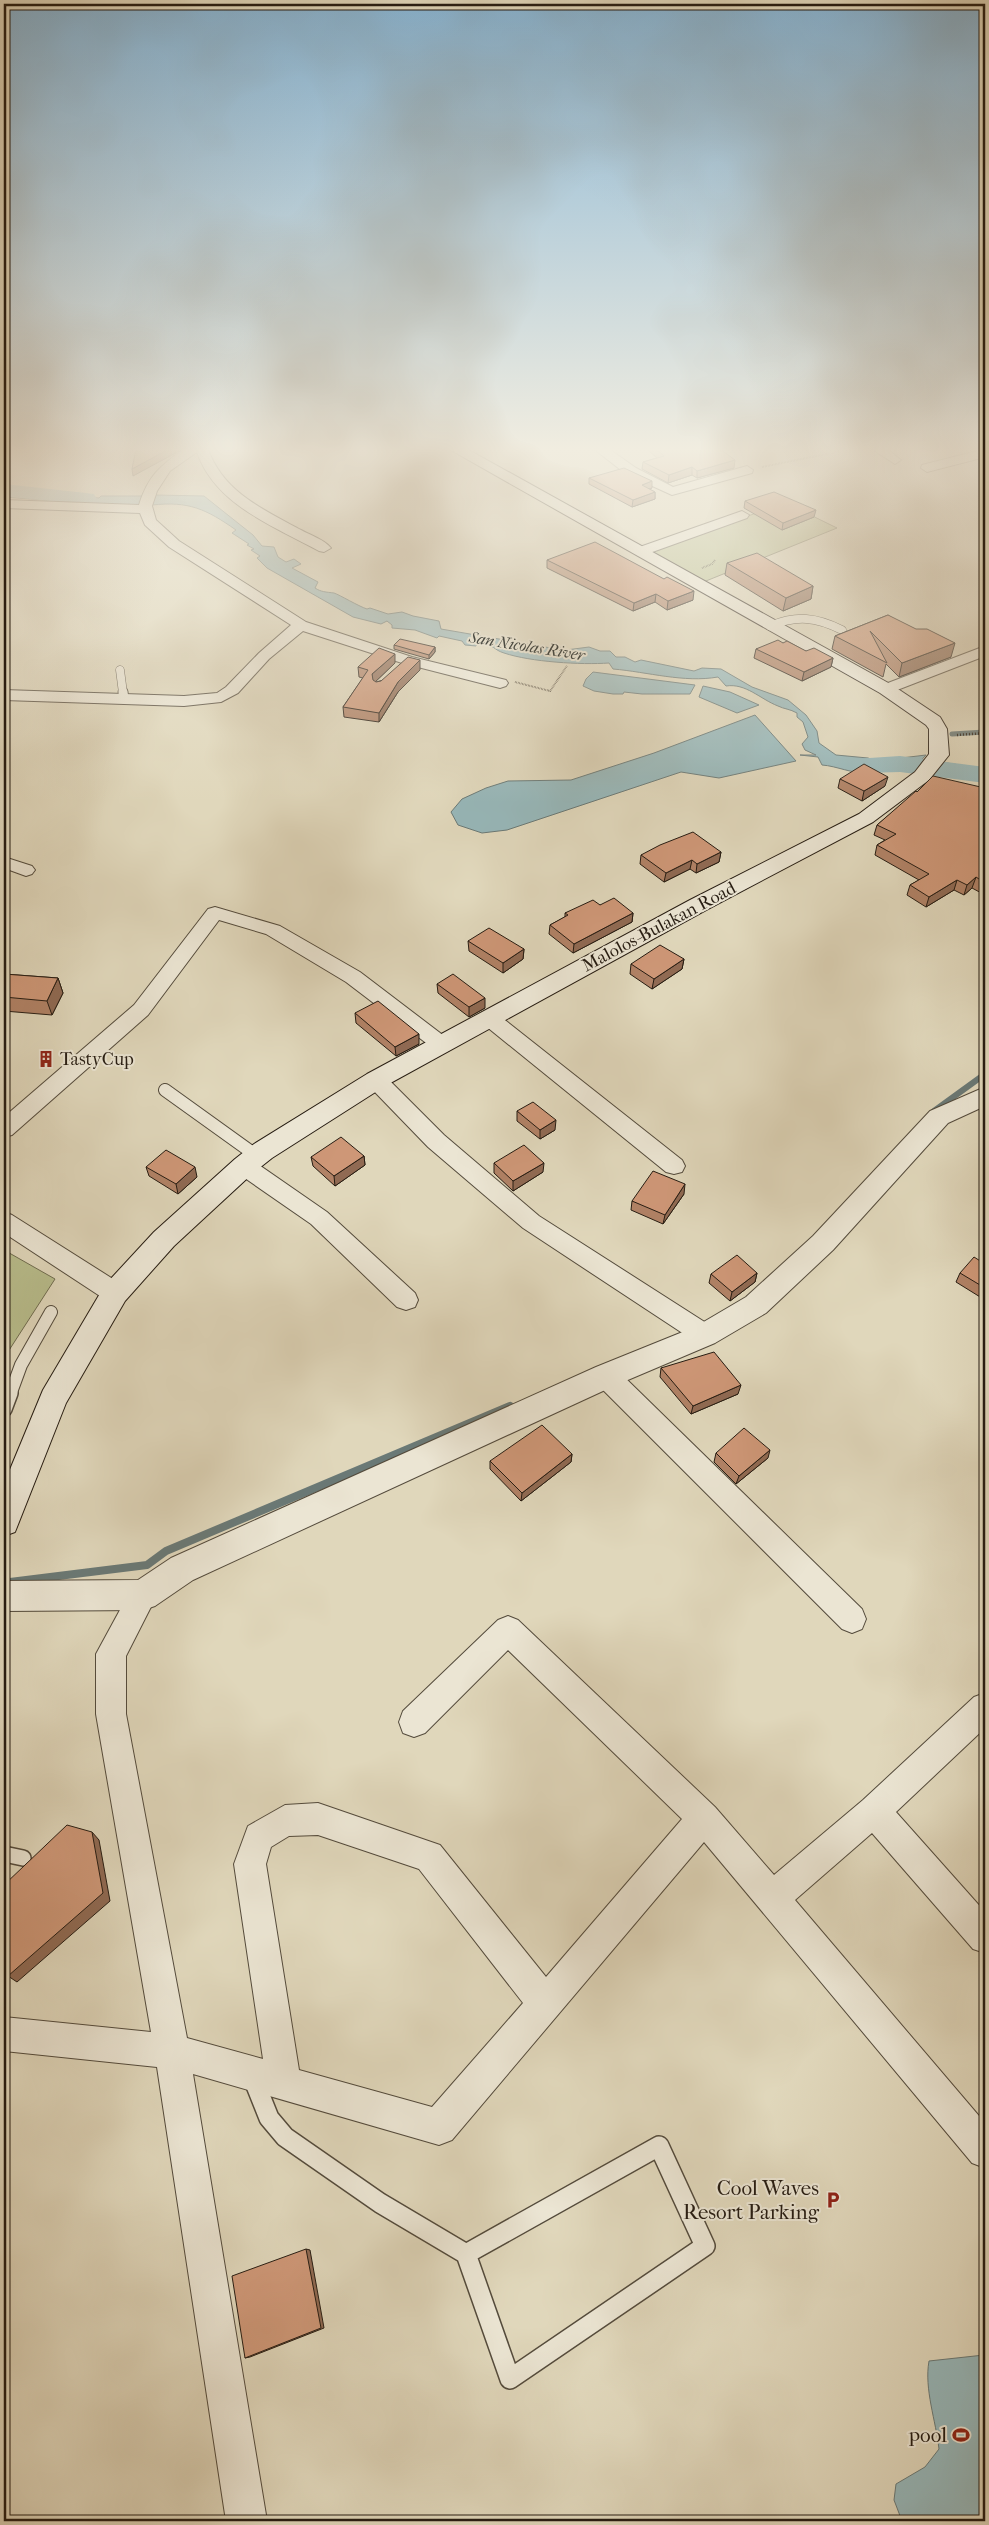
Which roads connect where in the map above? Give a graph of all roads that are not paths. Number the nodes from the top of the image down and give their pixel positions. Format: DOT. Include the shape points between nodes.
graph roads {
  1 [pos="210,567"];
  2 [pos="664,567"];
  3 [pos="301,625"];
  4 [pos="770,626"];
  5 [pos="842,630"];
  6 [pos="985,651"];
  7 [pos="120,670"];
  8 [pos="500,684"];
  9 [pos="886,689"];
  10 [pos="11,696"];
  11 [pos="124,699"];
  12 [pos="4,713"];
  13 [pos="4,862"];
  14 [pos="26,870"];
  15 [pos="489,1018"];
  16 [pos="440,1044"];
  17 [pos="376,1080"];
  18 [pos="165,1090"];
  19 [pos="985,1096"];
  20 [pos="4,1129"];
  21 [pos="250,1161"];
  22 [pos="674,1166"];
  23 [pos="4,1221"];
  24 [pos="115,1293"];
  25 [pos="406,1300"];
  26 [pos="51,1312"];
  27 [pos="705,1334"];
  28 [pos="606,1376"];
  29 [pos="4,1409"];
  30 [pos="7,1505"];
  31 [pos="142,1595"];
  32 [pos="4,1596"];
  33 [pos="852,1619"];
  34 [pos="985,1708"];
  35 [pos="414,1722"];
  36 [pos="874,1810"];
  37 [pos="704,1818"];
  38 [pos="4,1854"];
  39 [pos="23,1858"];
  40 [pos="771,1899"];
  41 [pos="981,1924"];
  42 [pos="545,2003"];
  43 [pos="4,2034"];
  44 [pos="172,2051"];
  45 [pos="252,2074"];
  46 [pos="284,2083"];
  47 [pos="985,2150"];
  48 [pos="466,2254"];
  49 [pos="246,2521"];
  1 -- 3 [label="street"];
  2 -- 4 [label="main road"];
  3 -- 8 [label="street" via="403,663"];
  3 -- 11 [label="street" via="221,697 184,701"];
  4 -- 5 [label="lane" via="790,618 818,617"];
  4 -- 9 [label="main road"];
  6 -- 9 [label="street"];
  7 -- 11 [label="lane"];
  9 -- 15 [label="main road, Malolos-Bulakan Road" via="933,721 938,729 933,764 866,818"];
  10 -- 11 [label="street"];
  10 -- 12 [label="street"];
  13 -- 14 [label="street"];
  15 -- 16 [label="main road, Malolos-Bulakan Road"];
  15 -- 22 [label="street"];
  16 -- 17 [label="main road, Malolos-Bulakan Road"];
  16 -- 20 [label="street" via="353,978 273,930 215,914 141,1010"];
  17 -- 21 [label="main road, Malolos-Bulakan Road"];
  17 -- 27 [label="street" via="436,1141 531,1222"];
  18 -- 21 [label="lane"];
  19 -- 27 [label="main road" via="939,1118 823,1243 756,1305"];
  21 -- 24 [label="main road, Malolos-Bulakan Road" via="164,1239"];
  21 -- 25 [label="street" via="319,1218"];
  23 -- 24 [label="street"];
  24 -- 30 [label="main road, Malolos-Bulakan Road" via="53,1399"];
  26 -- 29 [label="lane" via="20,1365"];
  27 -- 28 [label="main road"];
  28 -- 31 [label="main road" via="182,1569"];
  28 -- 33 [label="street"];
  31 -- 32 [label="main road"];
  31 -- 44 [label="street" via="111,1654 111,1714"];
  34 -- 36 [label="street"];
  35 -- 37 [label="street" via="508,1630"];
  36 -- 40 [label="street"];
  36 -- 41 [label="street"];
  37 -- 40 [label="street"];
  37 -- 42 [label="street"];
  38 -- 39 [label="lane"];
  40 -- 47 [label="street"];
  42 -- 46 [label="street" via="439,2127"];
  42 -- 46 [label="street" via="429,1856 318,1819 285,1821 259,1837 250,1864"];
  43 -- 44 [label="street"];
  44 -- 45 [label="street"];
  44 -- 49 [label="street"];
  45 -- 46 [label="street"];
  45 -- 48 [label="lane" via="268,2118 285,2138 380,2203"];
  48 -- 48 [label="lane" via="659,2146 705,2246 510,2379"];
}
